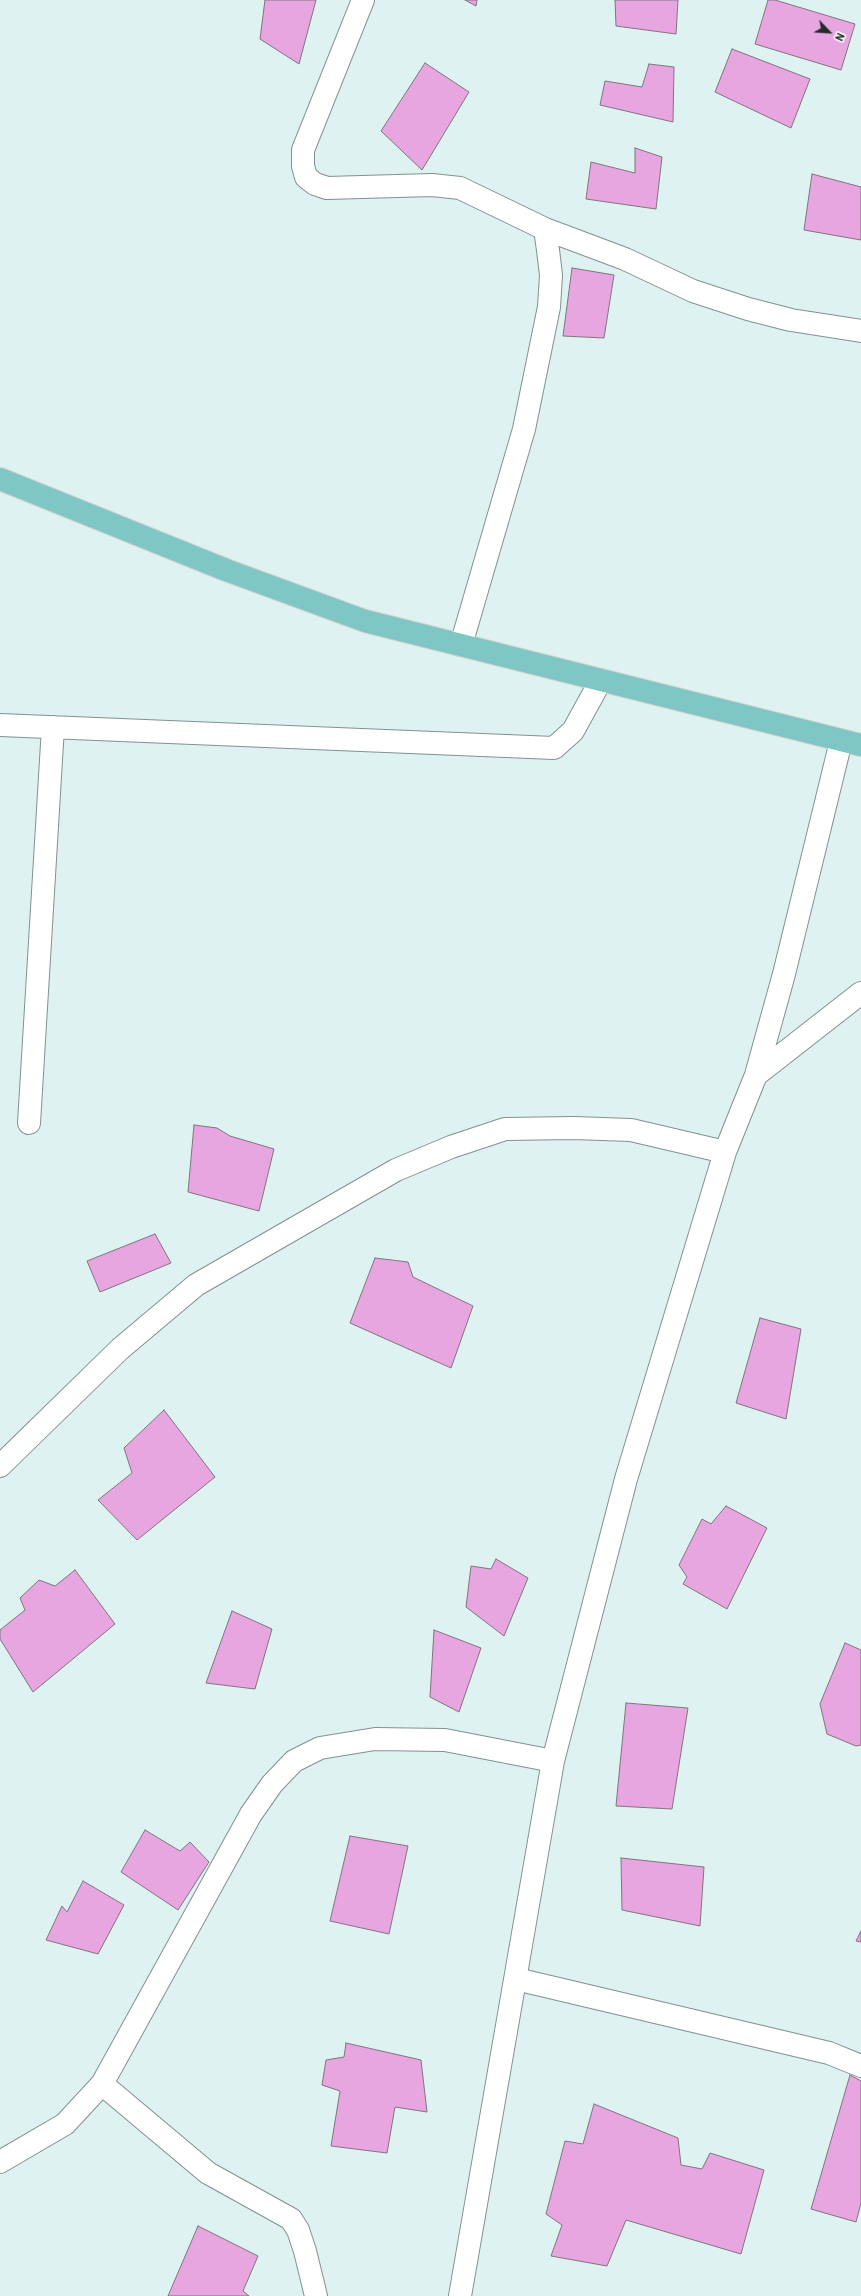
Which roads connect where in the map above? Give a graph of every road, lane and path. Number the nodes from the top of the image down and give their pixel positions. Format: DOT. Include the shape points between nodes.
graph roads {
  1 [pos="363,0"];
  2 [pos="545,229"];
  3 [pos="861,331"];
  4 [pos="0,479"];
  5 [pos="461,645"];
  6 [pos="601,680"];
  7 [pos="0,725"];
  8 [pos="53,727"];
  9 [pos="851,743"];
  10 [pos="861,993"];
  11 [pos="756,1075"];
  12 [pos="29,1123"];
  13 [pos="725,1152"];
  14 [pos="0,1466"];
  15 [pos="553,1761"];
  16 [pos="516,1979"];
  17 [pos="861,2066"];
  18 [pos="102,2084"];
  19 [pos="0,2162"];
  20 [pos="316,2296"];
  21 [pos="460,2296"];
  1 -- 2 [label="street" via="303,150 302,166 306,177 315,184 327,188 432,185 460,188"];
  2 -- 3 [label="street" via="625,259 693,291 748,309 791,320"];
  2 -- 5 [label="street" via="551,275 549,307 524,429"];
  4 -- 5 [label="main road" via="262,584 365,621"];
  5 -- 6 [label="main road"];
  6 -- 8 [label="street" via="573,731 554,748"];
  6 -- 9 [label="main road"];
  7 -- 8 [label="street"];
  8 -- 12 [label="street"];
  9 -- 11 [label="street"];
  10 -- 11 [label="street"];
  11 -- 13 [label="street"];
  13 -- 14 [label="street" via="631,1130 505,1129 451,1147 396,1170 196,1285 120,1348"];
  13 -- 15 [label="street" via="626,1479"];
  15 -- 16 [label="street"];
  15 -- 18 [label="street" via="445,1740 375,1739 320,1748 294,1761 272,1784 251,1814"];
  16 -- 17 [label="street" via="828,2053"];
  16 -- 21 [label="street"];
  18 -- 19 [label="street" via="65,2124"];
  18 -- 20 [label="street" via="208,2173 291,2219 298,2230 305,2251"];
}
